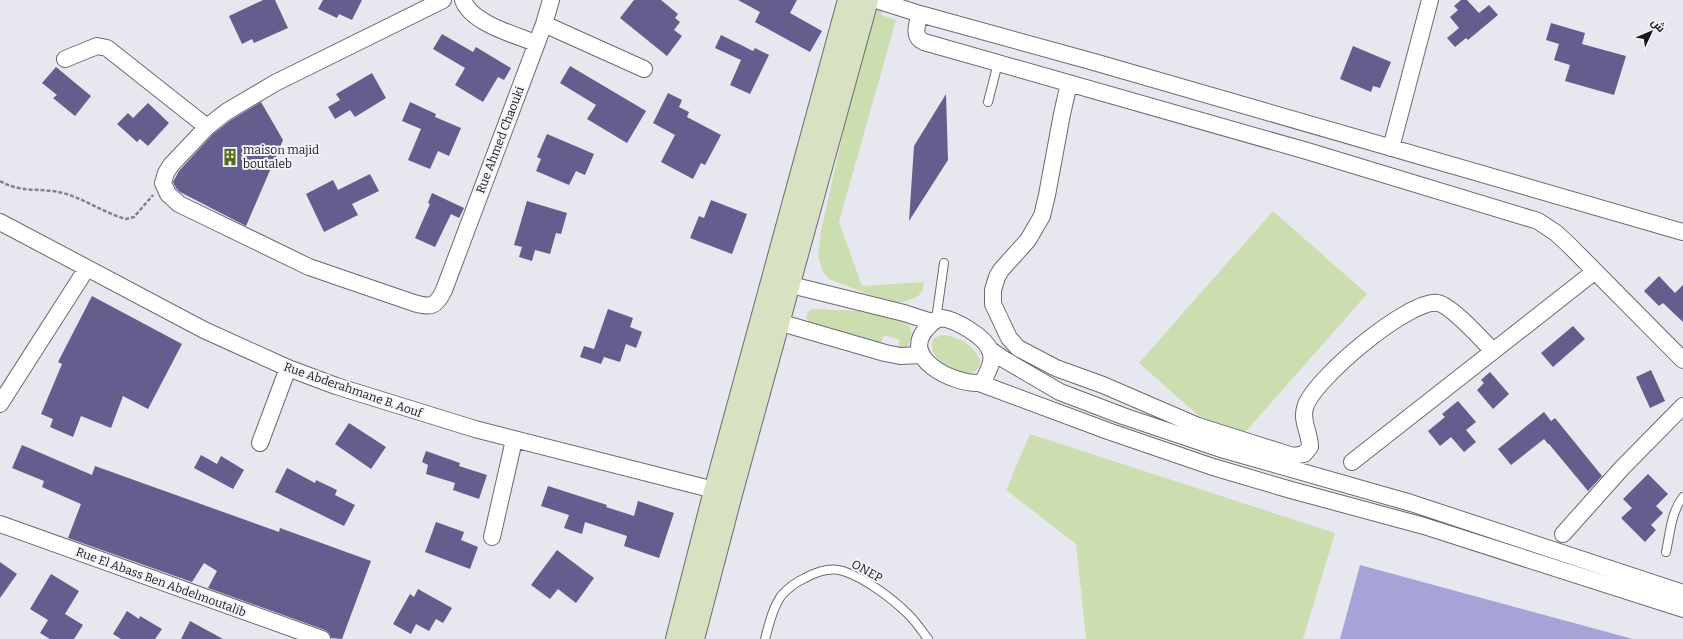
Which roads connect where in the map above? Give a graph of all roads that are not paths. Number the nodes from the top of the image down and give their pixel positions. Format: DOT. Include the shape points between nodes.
graph roads {
  1 [pos="443,0"];
  2 [pos="463,0"];
  3 [pos="551,0"];
  4 [pos="849,0"];
  5 [pos="867,0"];
  6 [pos="876,0"];
  7 [pos="1430,0"];
  8 [pos="920,14"];
  9 [pos="544,24"];
  10 [pos="536,43"];
  11 [pos="65,59"];
  12 [pos="998,63"];
  13 [pos="644,69"];
  14 [pos="1069,83"];
  15 [pos="988,102"];
  16 [pos="207,127"];
  17 [pos="1391,148"];
  18 [pos="0,222"];
  19 [pos="1683,232"];
  20 [pos="944,263"];
  21 [pos="87,268"];
  22 [pos="1594,272"];
  23 [pos="781,282"];
  24 [pos="770,319"];
  25 [pos="934,321"];
  26 [pos="989,349"];
  27 [pos="1493,351"];
  28 [pos="921,355"];
  29 [pos="1683,360"];
  30 [pos="288,368"];
  31 [pos="979,383"];
  32 [pos="0,404"];
  33 [pos="1683,406"];
  34 [pos="514,440"];
  35 [pos="260,442"];
  36 [pos="1352,462"];
  37 [pos="723,493"];
  38 [pos="1683,497"];
  39 [pos="0,524"];
  40 [pos="1564,534"];
  41 [pos="492,537"];
  42 [pos="1666,552"];
  43 [pos="1683,593"];
  44 [pos="1683,609"];
  45 [pos="322,639"];
  46 [pos="677,639"];
  47 [pos="693,639"];
  48 [pos="765,639"];
  49 [pos="928,639"];
  1 -- 16 [label="street" via="275,83 226,112"];
  2 -- 10 [label="street" via="470,10 497,28"];
  3 -- 9 [label="street, Rue Ahmed Chaouki"];
  4 -- 23 [label="street"];
  5 -- 23 [label="street"];
  6 -- 8 [label="street"];
  7 -- 17 [label="street"];
  8 -- 12 [label="street" via="916,34 920,40"];
  8 -- 17 [label="street"];
  9 -- 10 [label="street, Rue Ahmed Chaouki"];
  9 -- 13 [label="street"];
  10 -- 16 [label="street, Rue Ahmed Chaouki" via="448,279 434,305 424,306 309,267 179,204 168,194 163,183 168,169"];
  11 -- 16 [label="street" via="97,46 107,48"];
  12 -- 14 [label="street"];
  12 -- 15 [label="lane"];
  14 -- 22 [label="street" via="1538,222 1556,233"];
  14 -- 27 [label="street" via="1048,195 1040,221 1028,240 1001,270 993,290 993,304 997,316 1009,338 1018,348 1056,368 1198,426 1293,456 1304,454 1310,446 1304,408 1310,395 1346,358 1394,320 1430,303 1439,304 1450,309"];
  17 -- 19 [label="street"];
  18 -- 21 [label="street, Rue Abderahmane B. Aouf"];
  20 -- 25 [label="lane"];
  21 -- 30 [label="street, Rue Abderahmane B. Aouf" via="204,330"];
  21 -- 32 [label="street"];
  22 -- 27 [label="street"];
  22 -- 29 [label="street"];
  23 -- 24 [label="street"];
  23 -- 25 [label="street"];
  24 -- 28 [label="street" via="885,353 900,356"];
  24 -- 37 [label="street"];
  25 -- 26 [label="street" via="945,318 958,323 979,338"];
  25 -- 28 [label="street" via="921,337"];
  26 -- 31 [label="street" via="992,359 990,367"];
  26 -- 43 [label="street" via="1060,392 1123,416 1221,449 1411,503"];
  27 -- 36 [label="street"];
  28 -- 31 [label="street" via="931,366 942,372 965,381"];
  30 -- 34 [label="street, Rue Abderahmane B. Aouf" via="365,396"];
  30 -- 35 [label="street"];
  31 -- 44 [label="street" via="1213,467 1424,526"];
  33 -- 40 [label="street" via="1622,468"];
  34 -- 37 [label="street, Rue Abderahmane B. Aouf"];
  34 -- 41 [label="street"];
  37 -- 46 [label="street"];
  37 -- 47 [label="street"];
  38 -- 42 [label="lane" via="1672,519"];
  39 -- 45 [label="street, Rue El Abass Ben Abdelmoutalib"];
  48 -- 49 [label="lane, ONEP" via="773,611 788,589 810,575 829,570 842,571 883,594 909,615"];
}
